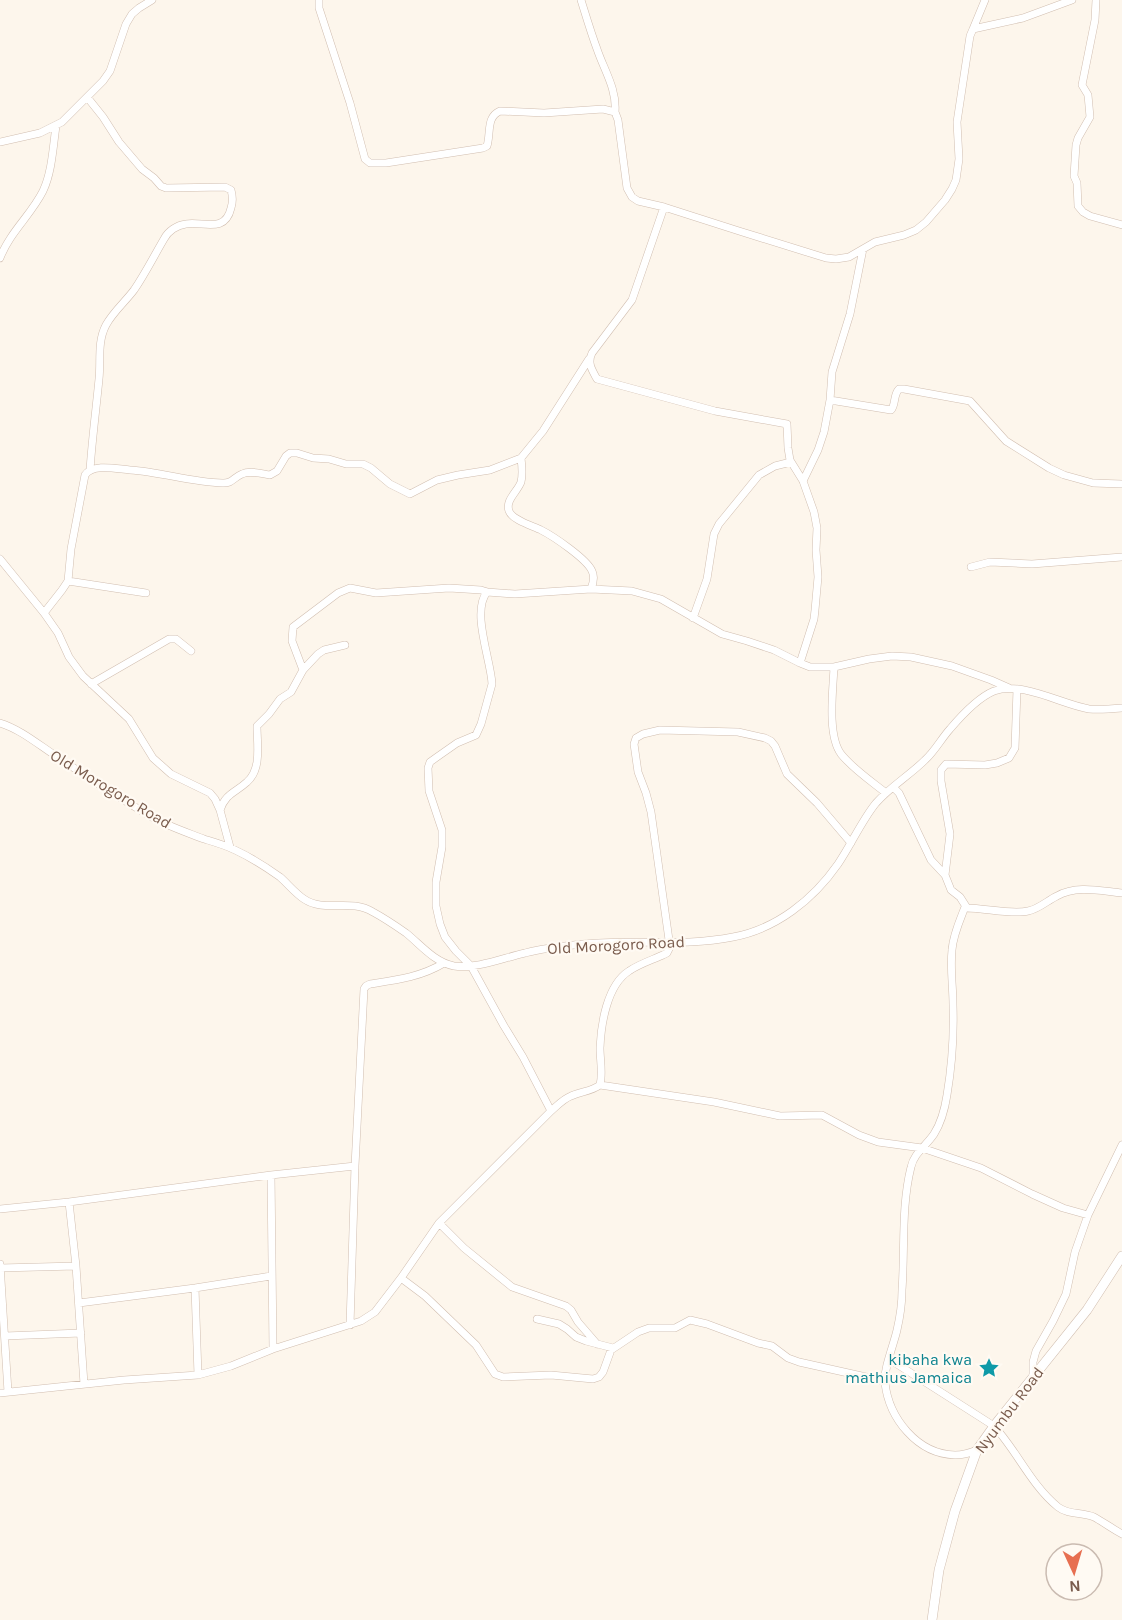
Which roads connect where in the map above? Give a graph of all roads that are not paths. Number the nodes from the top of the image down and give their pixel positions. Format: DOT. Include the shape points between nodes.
graph roads {
  1 [pos="152,0"];
  2 [pos="318,0"];
  3 [pos="581,0"];
  4 [pos="985,0"];
  5 [pos="1072,0"];
  6 [pos="1096,0"];
  7 [pos="973,29"];
  8 [pos="87,97"];
  9 [pos="615,112"];
  10 [pos="56,126"];
  11 [pos="0,142"];
  12 [pos="664,207"];
  13 [pos="1122,225"];
  14 [pos="863,249"];
  15 [pos="0,258"];
  16 [pos="590,359"];
  17 [pos="579,375"];
  18 [pos="597,379"];
  19 [pos="830,400"];
  20 [pos="521,458"];
  21 [pos="791,462"];
  22 [pos="90,470"];
  23 [pos="803,481"];
  24 [pos="1122,484"];
  25 [pos="1122,557"];
  26 [pos="0,559"];
  27 [pos="971,567"];
  28 [pos="68,581"];
  29 [pos="591,589"];
  30 [pos="487,592"];
  31 [pos="146,593"];
  32 [pos="44,613"];
  33 [pos="693,618"];
  34 [pos="345,645"];
  35 [pos="191,651"];
  36 [pos="800,663"];
  37 [pos="834,667"];
  38 [pos="303,670"];
  39 [pos="91,684"];
  40 [pos="1013,688"];
  41 [pos="1122,708"];
  42 [pos="0,723"];
  43 [pos="893,786"];
  44 [pos="886,793"];
  45 [pos="220,810"];
  46 [pos="851,843"];
  47 [pos="230,847"];
  48 [pos="945,875"];
  49 [pos="1122,893"];
  50 [pos="965,907"];
  51 [pos="671,942"];
  52 [pos="444,963"];
  53 [pos="471,966"];
  54 [pos="600,1085"];
  55 [pos="550,1111"];
  56 [pos="1122,1145"];
  57 [pos="922,1148"];
  58 [pos="355,1166"];
  59 [pos="271,1175"];
  60 [pos="69,1202"];
  61 [pos="0,1209"];
  62 [pos="1088,1215"];
  63 [pos="439,1223"];
  64 [pos="1122,1257"];
  65 [pos="0,1266"];
  66 [pos="76,1266"];
  67 [pos="271,1276"];
  68 [pos="401,1278"];
  69 [pos="195,1288"];
  70 [pos="79,1303"];
  71 [pos="537,1319"];
  72 [pos="350,1325"];
  73 [pos="81,1333"];
  74 [pos="5,1336"];
  75 [pos="597,1344"];
  76 [pos="273,1348"];
  77 [pos="613,1348"];
  78 [pos="889,1359"];
  79 [pos="198,1376"];
  80 [pos="1033,1377"];
  81 [pos="884,1381"];
  82 [pos="84,1384"];
  83 [pos="4,1392"];
  84 [pos="994,1426"];
  85 [pos="977,1450"];
  86 [pos="1122,1534"];
  87 [pos="932,1620"];
  1 -- 8 [label="street" via="132,14 110,70"];
  2 -- 9 [label="street" via="365,159 370,163 483,148 489,141 491,120 501,111"];
  3 -- 9 [label="street" via="613,90"];
  4 -- 7 [label="street"];
  5 -- 7 [label="street" via="1023,18"];
  6 -- 13 [label="street" via="1082,85 1088,95 1090,117 1076,145 1074,176 1078,206 1083,212"];
  7 -- 14 [label="street" via="957,122 958,159 952,189 916,230"];
  8 -- 10 [label="street"];
  8 -- 22 [label="street" via="131,156 160,186 225,187 231,190 233,202 226,219 218,224 187,223 166,235 135,288 106,326 100,347"];
  9 -- 12 [label="street" via="627,188 638,201"];
  10 -- 11 [label="street"];
  10 -- 15 [label="street" via="45,188 7,241"];
  12 -- 14 [label="street" via="826,258 842,259"];
  12 -- 16 [label="street" via="632,300"];
  14 -- 19 [label="street" via="850,314 832,372"];
  16 -- 17 [label="street"];
  16 -- 18 [label="street"];
  17 -- 18 [label="street"];
  17 -- 20 [label="street"];
  18 -- 21 [label="street" via="715,411 784,422 788,427"];
  19 -- 23 [label="street" via="824,432"];
  19 -- 24 [label="street" via="891,410 896,392 904,389 970,401 1006,441 1049,468 1093,483"];
  20 -- 22 [label="street" via="490,470 437,480 410,494 363,464 293,453 270,475 245,472 224,484 144,471"];
  20 -- 29 [label="street" via="522,480 508,511 584,561 593,571"];
  21 -- 23 [label="street"];
  21 -- 33 [label="street" via="759,475 719,524 707,579"];
  22 -- 28 [label="street" via="85,475"];
  23 -- 36 [label="street" via="814,512 818,577 814,620"];
  25 -- 27 [label="street" via="1032,564 990,562"];
  26 -- 32 [label="street"];
  28 -- 31 [label="street"];
  28 -- 32 [label="street"];
  29 -- 30 [label="street" via="531,594"];
  29 -- 33 [label="street" via="632,591 661,599"];
  30 -- 38 [label="street" via="464,588 382,592 345,589 293,627 292,641"];
  30 -- 53 [label="street" via="482,598 481,617 492,684 481,724 476,735 436,757 428,768 429,791 442,830 436,906 445,937"];
  32 -- 39 [label="street" via="69,657"];
  33 -- 36 [label="street" via="722,634 774,650"];
  34 -- 38 [label="street" via="324,650"];
  35 -- 39 [label="street" via="176,639 169,639"];
  36 -- 37 [label="street"];
  37 -- 40 [label="street" via="892,656 911,657 952,666"];
  37 -- 44 [label="street" via="835,744 857,770"];
  38 -- 45 [label="street" via="291,692 257,726 258,760 253,775 223,801"];
  39 -- 45 [label="street" via="129,719 153,758 171,774 210,793"];
  40 -- 41 [label="street" via="1090,709"];
  40 -- 43 [label="street, Old Morogoro Road" via="988,694 976,703 949,729 933,753"];
  40 -- 48 [label="street" via="1015,748 1009,758 986,765 946,764 940,770 950,834"];
  42 -- 47 [label="street, Old Morogoro Road" via="153,818"];
  43 -- 44 [label="street, Old Morogoro Road"];
  43 -- 48 [label="street" via="931,860"];
  44 -- 46 [label="street, Old Morogoro Road"];
  45 -- 47 [label="street"];
  46 -- 51 [label="street, Old Morogoro Road" via="810,896 773,924 730,938"];
  46 -- 51 [label="street" via="787,774 771,741 738,732 660,730 643,734 636,738 635,752 651,812"];
  47 -- 52 [label="street, Old Morogoro Road" via="279,877 306,901 317,905 356,905 370,910"];
  48 -- 50 [label="street"];
  49 -- 50 [label="street" via="1071,890 1033,910 1019,912"];
  50 -- 57 [label="street" via="952,950 954,1031 947,1099 934,1134"];
  51 -- 53 [label="street, Old Morogoro Road" via="584,944"];
  51 -- 54 [label="street" via="667,953 628,971 612,993 602,1025"];
  52 -- 53 [label="street, Old Morogoro Road"];
  52 -- 58 [label="street" via="422,974 364,988"];
  53 -- 55 [label="street"];
  54 -- 55 [label="street" via="566,1098"];
  54 -- 57 [label="street" via="780,1116 822,1115 879,1142"];
  55 -- 63 [label="street"];
  56 -- 62 [label="street"];
  57 -- 62 [label="street" via="981,1167 1063,1208"];
  57 -- 78 [label="street" via="911,1166 905,1198 902,1290 898,1328"];
  58 -- 59 [label="street"];
  58 -- 72 [label="street"];
  59 -- 60 [label="street"];
  59 -- 67 [label="street"];
  60 -- 61 [label="street"];
  60 -- 66 [label="street"];
  62 -- 80 [label="street" via="1066,1294 1036,1351"];
  63 -- 68 [label="street"];
  63 -- 75 [label="street" via="512,1287 566,1306"];
  64 -- 80 [label="street, Nyumbu Road" via="1087,1310"];
  65 -- 66 [label="street"];
  65 -- 74 [label="street"];
  66 -- 70 [label="street"];
  67 -- 69 [label="street"];
  67 -- 76 [label="street"];
  68 -- 72 [label="street" via="375,1312"];
  68 -- 77 [label="street" via="476,1345 495,1374 502,1377 551,1375 593,1379 603,1372"];
  69 -- 70 [label="street"];
  69 -- 79 [label="street"];
  70 -- 73 [label="street"];
  71 -- 75 [label="street" via="560,1324 576,1337"];
  72 -- 76 [label="street"];
  73 -- 74 [label="street"];
  73 -- 82 [label="street"];
  74 -- 83 [label="street"];
  75 -- 77 [label="street"];
  76 -- 79 [label="street"];
  77 -- 81 [label="street" via="649,1328 675,1328 690,1320 772,1346 799,1362"];
  78 -- 81 [label="street"];
  78 -- 84 [label="street"];
  79 -- 82 [label="street"];
  80 -- 84 [label="street, Nyumbu Road"];
  81 -- 85 [label="street" via="891,1408 916,1441 948,1455"];
  82 -- 83 [label="street"];
  84 -- 85 [label="street, Nyumbu Road"];
  84 -- 86 [label="street" via="1059,1508 1092,1516"];
  85 -- 87 [label="street, Nyumbu Road" via="939,1570"];
}
